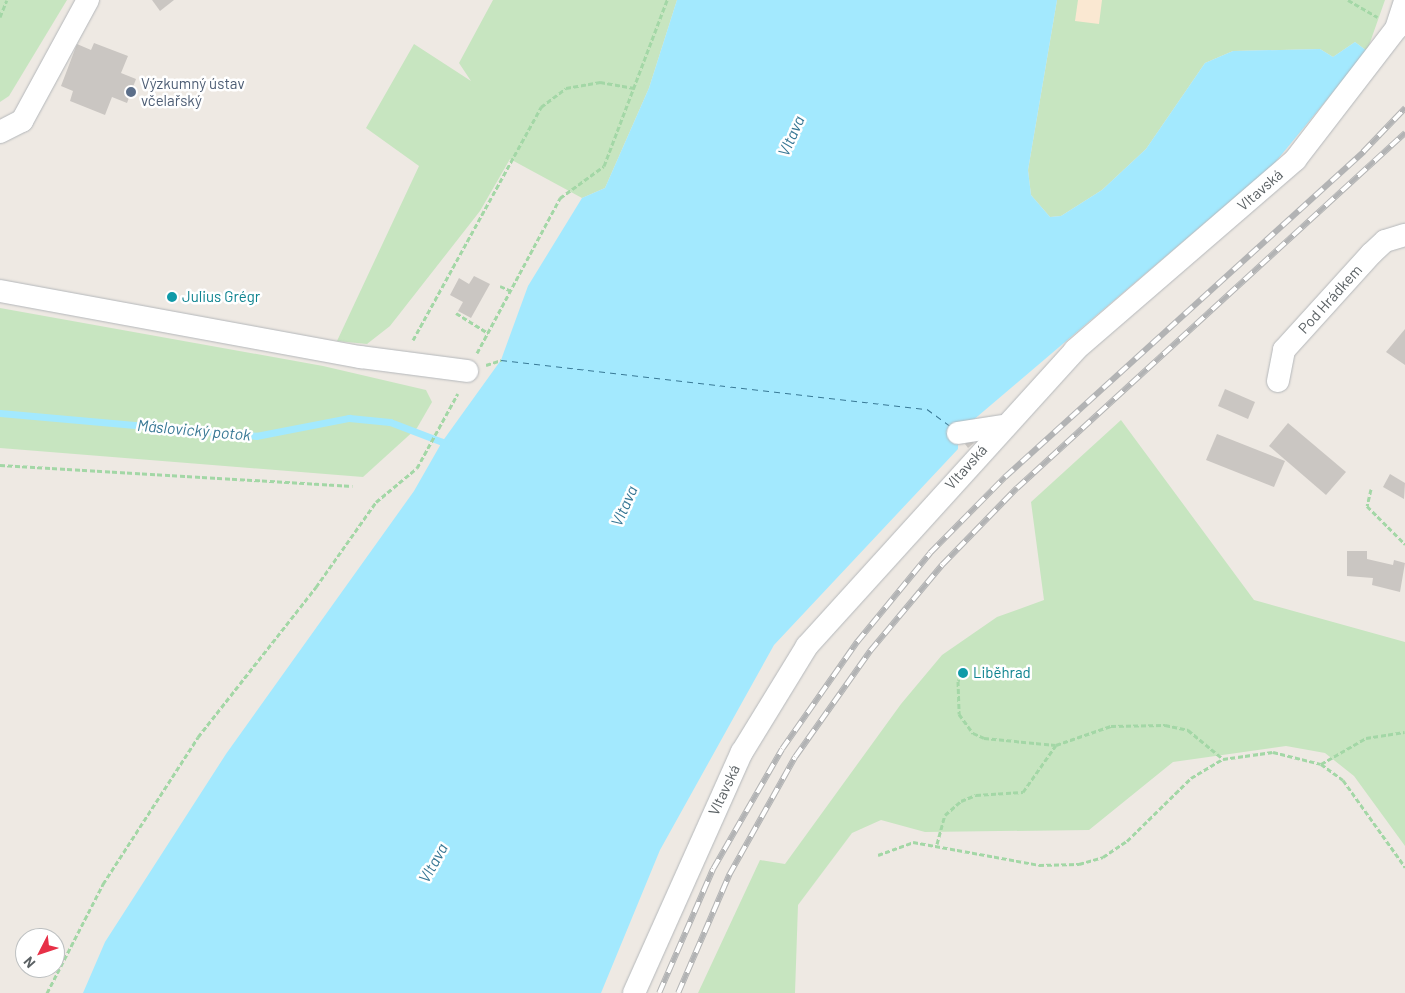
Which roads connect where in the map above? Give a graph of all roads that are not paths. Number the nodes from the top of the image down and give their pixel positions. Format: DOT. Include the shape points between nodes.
graph roads {
  1 [pos="88,0"];
  2 [pos="1405,1"];
  3 [pos="1401,32"];
  4 [pos="0,132"];
  5 [pos="1405,235"];
  6 [pos="0,291"];
  7 [pos="467,371"];
  8 [pos="1278,381"];
  9 [pos="1002,426"];
  10 [pos="958,433"];
  11 [pos="634,993"];
  1 -- 4 [label="street" via="22,121"];
  2 -- 3 [label="street, Vltavská"];
  3 -- 9 [label="street, Vltavská" via="1295,160 1075,350"];
  5 -- 8 [label="street, Pod Hrádkem" via="1385,242 1371,254 1284,350"];
  6 -- 7 [label="street" via="401,363"];
  9 -- 10 [label="street"];
  9 -- 11 [label="street, Vltavská" via="807,646 742,752"];
}
